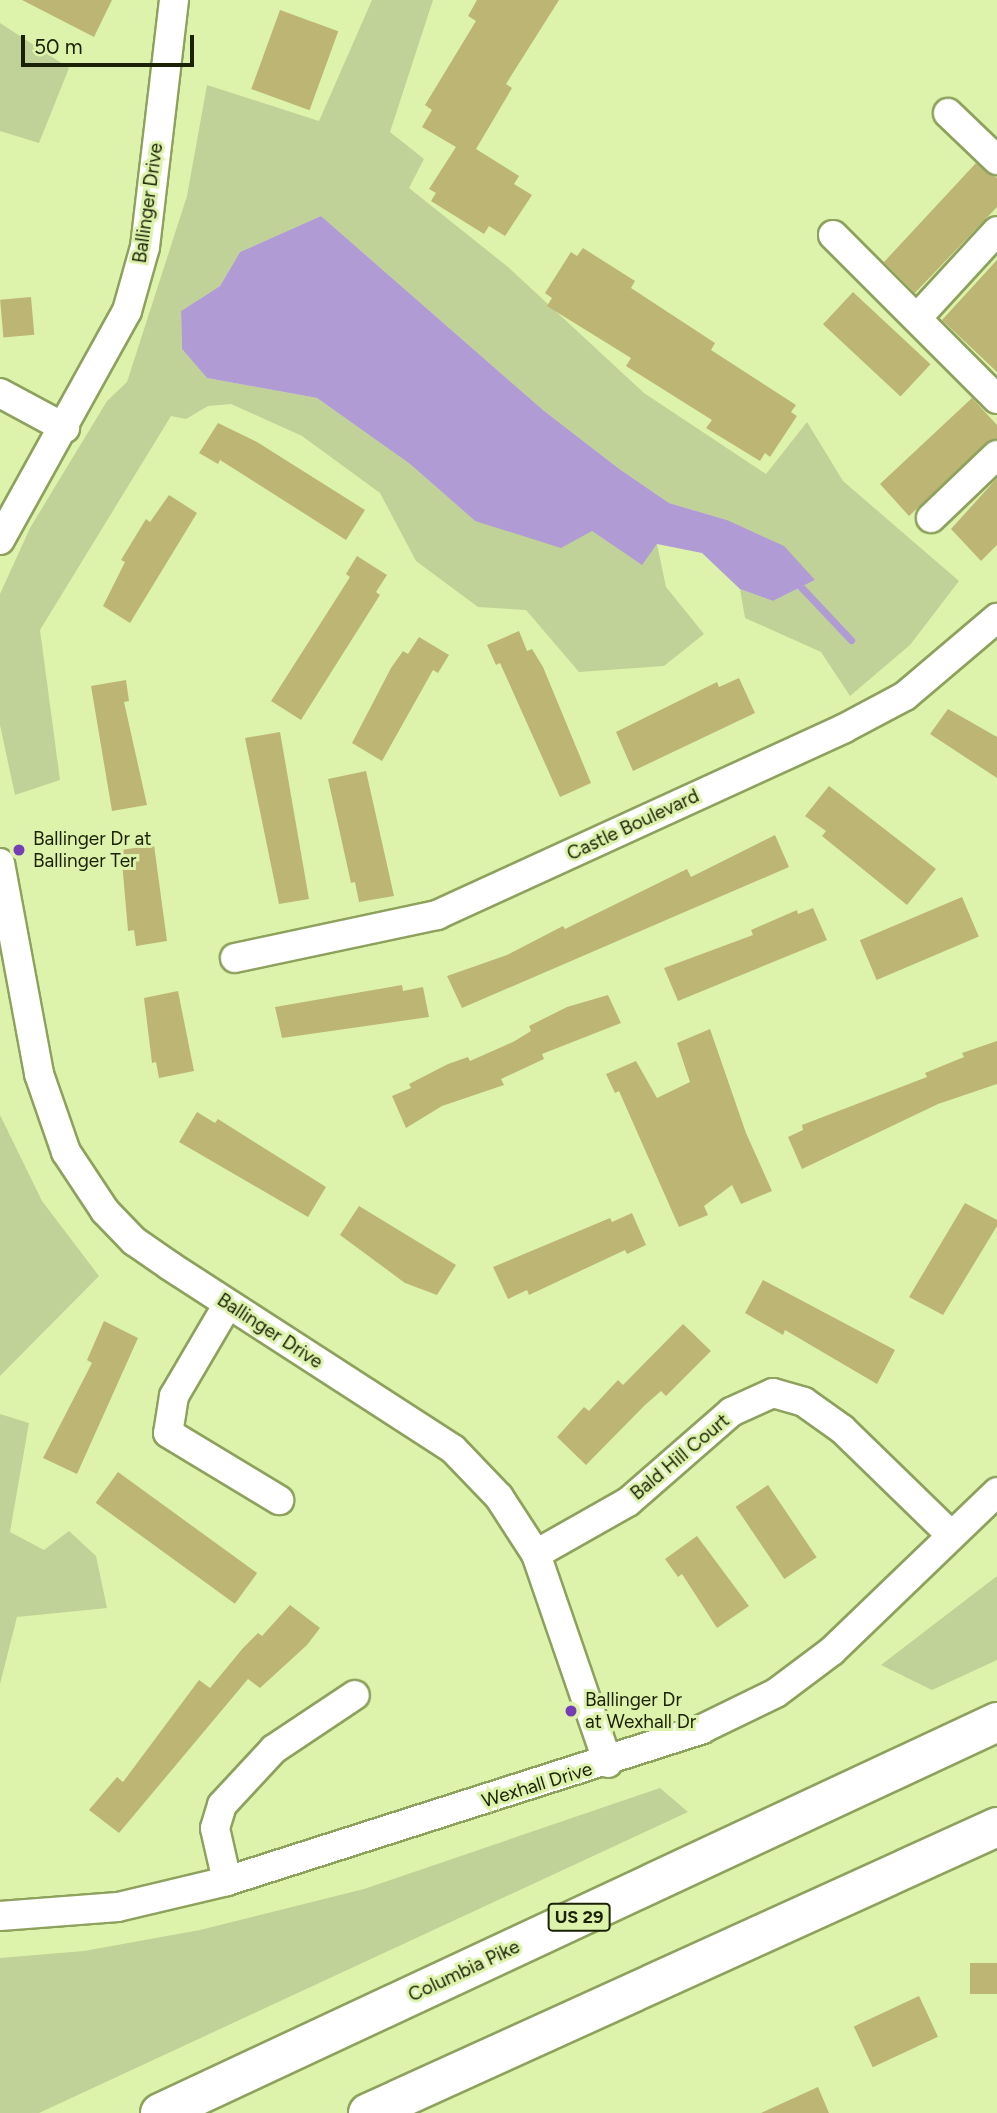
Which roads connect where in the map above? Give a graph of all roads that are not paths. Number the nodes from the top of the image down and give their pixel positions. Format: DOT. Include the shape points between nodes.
graph roads {
  1 [pos="174,0"];
  2 [pos="948,113"];
  3 [pos="997,160"];
  4 [pos="997,231"];
  5 [pos="833,235"];
  6 [pos="917,318"];
  7 [pos="0,393"];
  8 [pos="997,399"];
  9 [pos="65,428"];
  10 [pos="997,456"];
  11 [pos="931,518"];
  12 [pos="0,540"];
  13 [pos="997,618"];
  14 [pos="0,863"];
  15 [pos="235,958"];
  16 [pos="228,1304"];
  17 [pos="997,1492"];
  18 [pos="279,1500"];
  19 [pos="950,1534"];
  20 [pos="536,1554"];
  21 [pos="355,1695"];
  22 [pos="997,1722"];
  23 [pos="608,1763"];
  24 [pos="997,1826"];
  25 [pos="227,1881"];
  26 [pos="0,1916"];
  27 [pos="160,2113"];
  28 [pos="368,2113"];
  1 -- 9 [label="street, Ballinger Drive" via="145,247 127,311"];
  2 -- 3 [label="street"];
  4 -- 6 [label="street"];
  5 -- 6 [label="street"];
  6 -- 8 [label="street"];
  7 -- 9 [label="street"];
  9 -- 12 [label="street, Ballinger Drive" via="11,514"];
  10 -- 11 [label="street"];
  13 -- 15 [label="street, Castle Boulevard" via="905,696 843,729 445,912"];
  14 -- 16 [label="street, Ballinger Drive" via="39,1074 66,1152 105,1211 134,1241"];
  16 -- 18 [label="street" via="174,1396 168,1433"];
  16 -- 20 [label="street, Ballinger Drive" via="453,1449 499,1497"];
  17 -- 19 [label="street, Wexhall Drive"];
  19 -- 20 [label="street, Bald Hill Court" via="842,1429 804,1402 773,1393 731,1412 628,1502"];
  19 -- 23 [label="street, Wexhall Drive" via="832,1651 776,1693 702,1729"];
  20 -- 23 [label="street, Ballinger Drive"];
  21 -- 25 [label="street" via="274,1749 222,1805 215,1828"];
  22 -- 27 [label="highway, Columbia Pike / US 29"];
  23 -- 25 [label="street, Wexhall Drive"];
  24 -- 28 [label="highway"];
  25 -- 26 [label="street, Wexhall Drive" via="118,1907"];
}
